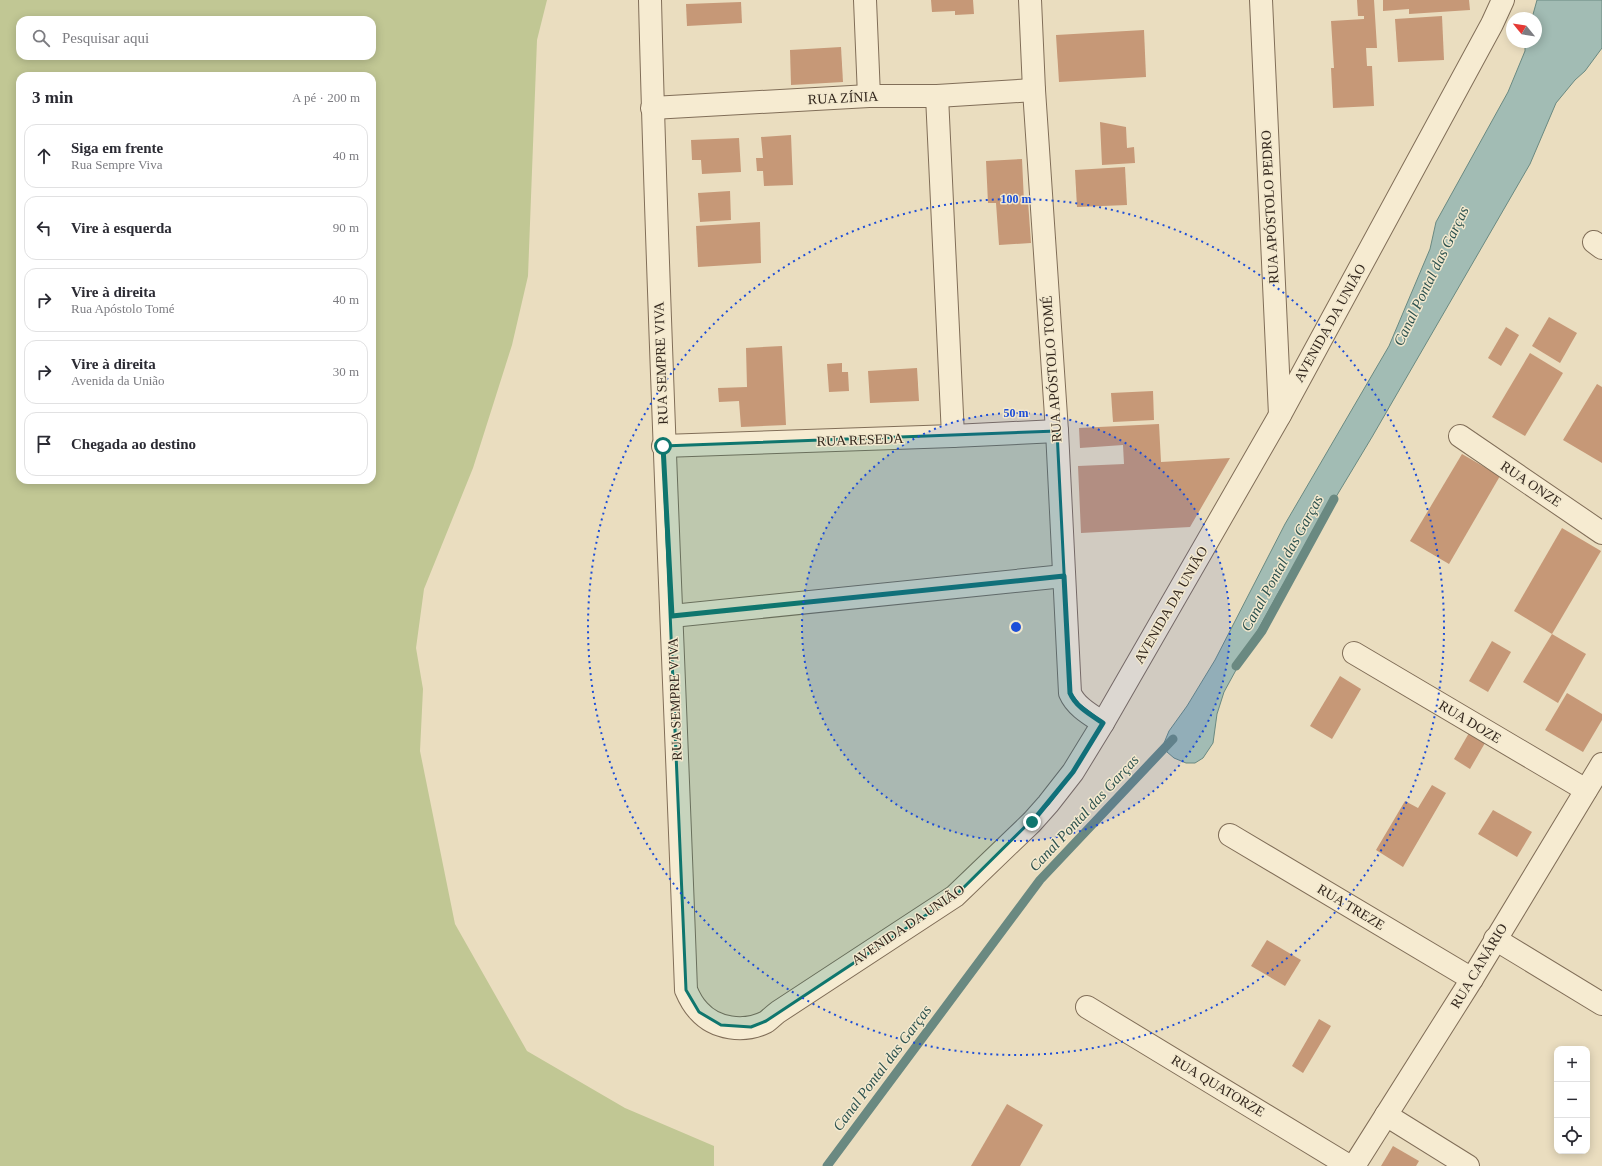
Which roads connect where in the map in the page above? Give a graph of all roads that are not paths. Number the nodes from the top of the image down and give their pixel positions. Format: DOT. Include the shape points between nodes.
graph roads {
  1 [pos="650,0"];
  2 [pos="865,0"];
  3 [pos="1030,0"];
  4 [pos="1261,0"];
  5 [pos="1491,0"];
  6 [pos="1503,0"];
  7 [pos="1492,24"];
  8 [pos="1034,90"];
  9 [pos="869,96"];
  10 [pos="937,96"];
  11 [pos="652,108"];
  12 [pos="1280,415"];
  13 [pos="1056,431"];
  14 [pos="953,436"];
  15 [pos="1460,436"];
  16 [pos="663,446"];
  17 [pos="1602,533"];
  18 [pos="1064,576"];
  19 [pos="672,616"];
  20 [pos="1354,653"];
  21 [pos="1103,723"];
  22 [pos="1602,764"];
  23 [pos="1586,790"];
  24 [pos="1230,836"];
  25 [pos="1495,939"];
  26 [pos="1472,979"];
  27 [pos="686,990"];
  28 [pos="1602,1004"];
  29 [pos="1087,1007"];
  30 [pos="1386,1115"];
  31 [pos="1349,1166"];
  32 [pos="1354,1166"];
  33 [pos="1468,1166"];
  1 -- 11 [label="street, RUA SEMPRE VIVA"];
  2 -- 9 [label="street"];
  3 -- 8 [label="street, RUA APÓSTOLO TOMÉ"];
  4 -- 12 [label="street, RUA APÓSTOLO PEDRO"];
  5 -- 7 [label="street"];
  6 -- 7 [label="street, AVENIDA DA UNIÃO"];
  7 -- 12 [label="street, AVENIDA DA UNIÃO"];
  8 -- 10 [label="street, RUA ZÍNIA"];
  8 -- 13 [label="street, RUA APÓSTOLO TOMÉ"];
  9 -- 10 [label="street, RUA ZÍNIA"];
  9 -- 11 [label="street, RUA ZÍNIA"];
  10 -- 14 [label="street"];
  11 -- 16 [label="street, RUA SEMPRE VIVA"];
  12 -- 21 [label="street, AVENIDA DA UNIÃO"];
  13 -- 14 [label="street, RUA RESEDA"];
  13 -- 18 [label="street, RUA APÓSTOLO TOMÉ"];
  14 -- 16 [label="street, RUA RESEDA"];
  15 -- 17 [label="street, RUA ONZE"];
  16 -- 19 [label="street, RUA SEMPRE VIVA"];
  18 -- 19 [label="street"];
  18 -- 21 [label="street, RUA APÓSTOLO TOMÉ" via="1070,693 1073,700"];
  19 -- 27 [label="street, RUA SEMPRE VIVA"];
  20 -- 23 [label="street, RUA DOZE"];
  21 -- 27 [label="street, AVENIDA DA UNIÃO" via="1073,772 1048,804 955,896 766,1021 751,1027 721,1025 699,1012"];
  22 -- 23 [label="street, RUA CANÁRIO"];
  23 -- 25 [label="street, RUA CANÁRIO"];
  24 -- 26 [label="street, RUA TREZE"];
  25 -- 26 [label="street, RUA CANÁRIO"];
  25 -- 28 [label="street"];
  26 -- 30 [label="street, RUA CANÁRIO"];
  29 -- 31 [label="street, RUA QUATORZE"];
  30 -- 32 [label="street, RUA CANÁRIO"];
  30 -- 33 [label="street"];
}
